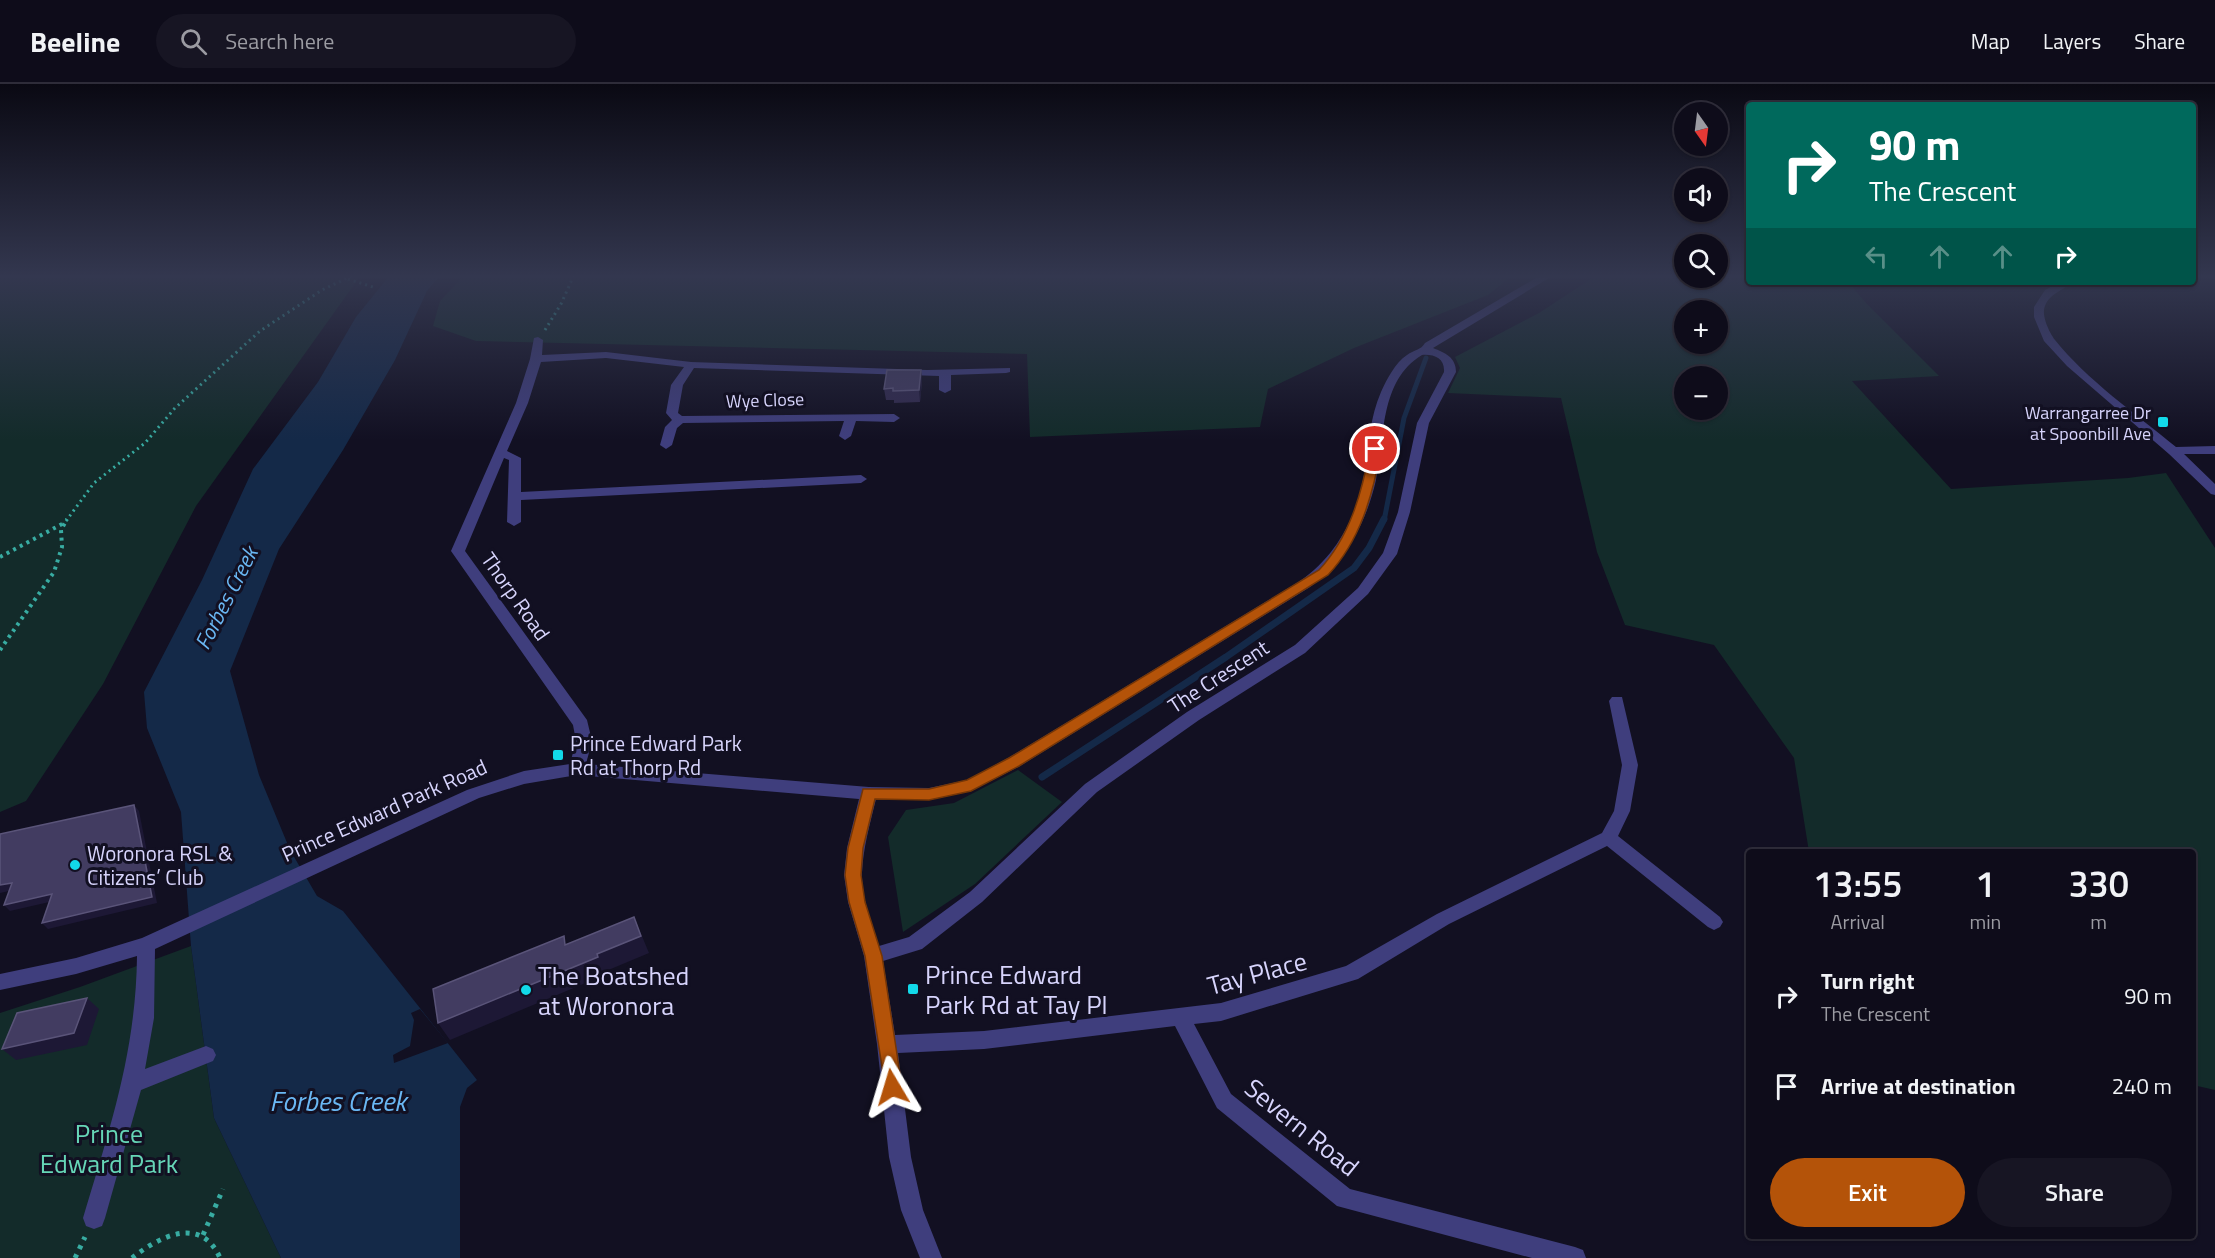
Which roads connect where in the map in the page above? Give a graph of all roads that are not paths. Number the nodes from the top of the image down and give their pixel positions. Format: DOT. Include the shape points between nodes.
graph roads {
  1 [pos="1453,330"];
  2 [pos="2044,330"];
  3 [pos="538,340"];
  4 [pos="1425,352"];
  5 [pos="536,359"];
  6 [pos="691,365"];
  7 [pos="1006,370"];
  8 [pos="945,372"];
  9 [pos="945,390"];
  10 [pos="851,417"];
  11 [pos="894,418"];
  12 [pos="680,420"];
  13 [pos="845,436"];
  14 [pos="666,445"];
  15 [pos="2215,450"];
  16 [pos="2173,451"];
  17 [pos="500,454"];
  18 [pos="861,479"];
  19 [pos="2215,491"];
  20 [pos="514,496"];
  21 [pos="514,522"];
  22 [pos="1617,701"];
  23 [pos="577,769"];
  24 [pos="869,793"];
  25 [pos="1608,838"];
  26 [pos="1714,922"];
  27 [pos="146,945"];
  28 [pos="873,956"];
  29 [pos="0,982"];
  30 [pos="1180,1016"];
  31 [pos="887,1044"];
  32 [pos="206,1055"];
  33 [pos="131,1084"];
  34 [pos="94,1218"];
  35 [pos="931,1258"];
  36 [pos="1575,1258"];
  1 -- 4 [label="street, The Crescent" via="1429,345"];
  2 -- 16 [label="street" via="2071,364"];
  3 -- 5 [label="street, Thorp Road"];
  4 -- 24 [label="street, The Crescent" via="1402,363 1380,411 1369,482 1356,522 1340,555 1323,572 971,785 929,794"];
  4 -- 28 [label="street, The Crescent" via="1443,356 1450,372 1423,423 1404,512 1390,554 1363,591 1300,649 1193,716 1091,788 976,897 915,944"];
  5 -- 6 [label="street, Wye Close" via="606,355"];
  5 -- 17 [label="street, Thorp Road"];
  6 -- 8 [label="street, Wye Close"];
  6 -- 12 [label="street" via="677,384 672,413"];
  7 -- 8 [label="street, Wye Close"];
  8 -- 9 [label="street"];
  10 -- 11 [label="street, Wye Close"];
  10 -- 12 [label="street, Wye Close"];
  10 -- 13 [label="street"];
  12 -- 14 [label="street" via="671,428"];
  15 -- 16 [label="street"];
  16 -- 19 [label="street"];
  17 -- 20 [label="street" via="515,458"];
  17 -- 23 [label="street, Thorp Road" via="458,551 581,724 584,741"];
  18 -- 20 [label="street"];
  20 -- 21 [label="street"];
  22 -- 25 [label="street" via="1630,765 1622,811"];
  23 -- 24 [label="street, Prince Edward Park Road"];
  23 -- 27 [label="street, Prince Edward Park Road" via="518,778 486,789"];
  24 -- 28 [label="street" via="853,875"];
  25 -- 26 [label="street"];
  25 -- 30 [label="street, Tay Place" via="1443,919 1351,973 1221,1012"];
  27 -- 29 [label="street, Prince Edward Park Road" via="86,964"];
  27 -- 33 [label="street" via="144,1018"];
  28 -- 31 [label="street"];
  30 -- 31 [label="street, Tay Place" via="984,1040"];
  30 -- 36 [label="street, Severn Road" via="1224,1101 1344,1198"];
  31 -- 35 [label="street" via="900,1157 912,1210"];
  32 -- 33 [label="street"];
  33 -- 34 [label="street"];
}
